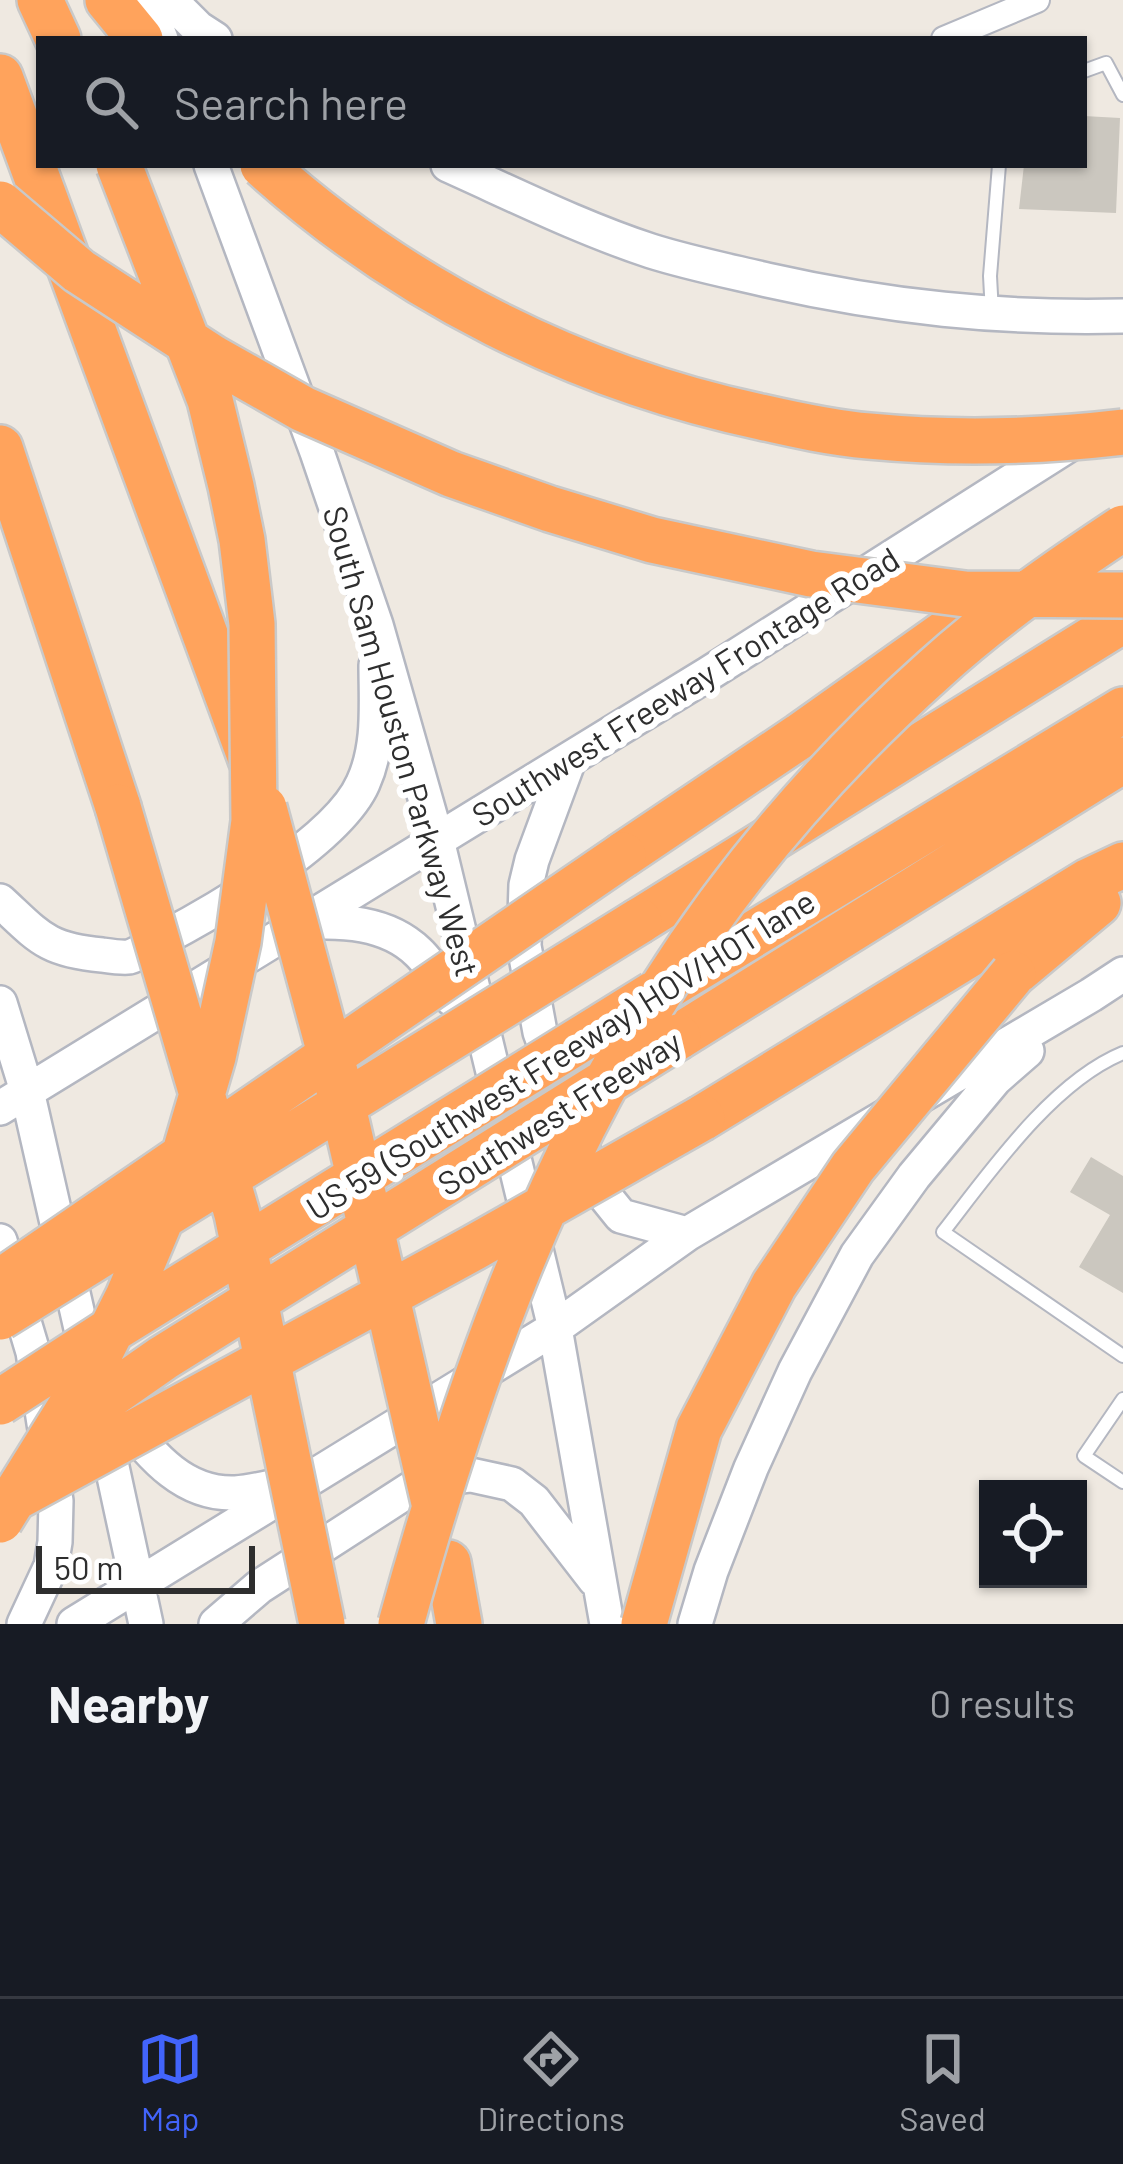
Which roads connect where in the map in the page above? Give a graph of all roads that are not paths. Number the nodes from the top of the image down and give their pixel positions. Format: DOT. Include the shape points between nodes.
graph roads {
  1 [pos="40,0"];
  2 [pos="108,0"];
  3 [pos="145,0"];
  4 [pos="170,0"];
  5 [pos="1037,0"];
  6 [pos="57,36"];
  7 [pos="138,36"];
  8 [pos="160,36"];
  9 [pos="210,36"];
  10 [pos="951,36"];
  11 [pos="1087,70"];
  12 [pos="0,77"];
  13 [pos="1123,94"];
  14 [pos="120,168"];
  15 [pos="213,168"];
  16 [pos="267,168"];
  17 [pos="455,168"];
  18 [pos="999,168"];
  19 [pos="0,204"];
  20 [pos="992,314"];
  21 [pos="1123,316"];
  22 [pos="1123,411"];
  23 [pos="1123,432"];
  24 [pos="0,448"];
  25 [pos="1123,507"];
  26 [pos="1123,528"];
  27 [pos="1123,595"];
  28 [pos="1123,620"];
  29 [pos="376,625"];
  30 [pos="1123,710"];
  31 [pos="568,760"];
  32 [pos="1123,760"];
  33 [pos="437,840"];
  34 [pos="1123,865"];
  35 [pos="1123,881"];
  36 [pos="0,901"];
  37 [pos="300,923"];
  38 [pos="1123,974"];
  39 [pos="1091,995"];
  40 [pos="0,1003"];
  41 [pos="488,1049"];
  42 [pos="1123,1053"];
  43 [pos="13,1099"];
  44 [pos="687,1234"];
  45 [pos="0,1241"];
  46 [pos="0,1282"];
  47 [pos="0,1317"];
  48 [pos="555,1328"];
  49 [pos="1123,1356"];
  50 [pos="93,1384"];
  51 [pos="1123,1399"];
  52 [pos="0,1402"];
  53 [pos="0,1471"];
  54 [pos="308,1480"];
  55 [pos="1123,1482"];
  56 [pos="0,1506"];
  57 [pos="0,1520"];
  58 [pos="139,1584"];
  59 [pos="600,1586"];
  60 [pos="24,1624"];
  61 [pos="74,1624"];
  62 [pos="146,1624"];
  63 [pos="216,1624"];
  64 [pos="322,1624"];
  65 [pos="401,1624"];
  66 [pos="459,1624"];
  67 [pos="607,1624"];
  68 [pos="644,1624"];
  69 [pos="695,1624"];
  1 -- 6 [label="highway"];
  2 -- 7 [label="highway"];
  3 -- 8 [label="main road"];
  4 -- 9 [label="main road"];
  5 -- 10 [label="street"];
  11 -- 13 [label="lane" via="1106,63"];
  12 -- 66 [label="highway, bridge" via="251,759 335,1072"];
  14 -- 57 [label="highway, bridge" via="210,400 232,486 252,624 254,821 238,942 176,1183 81,1390"];
  15 -- 29 [label="main road, South Sam Houston Parkway West"];
  16 -- 23 [label="highway, bridge" via="374,254 467,309 567,358 687,399 866,436 970,442"];
  17 -- 20 [label="main road" via="653,252 828,293"];
  18 -- 20 [label="lane"];
  19 -- 27 [label="highway, bridge" via="79,271 303,409 550,509 652,540 832,577 965,594"];
  20 -- 21 [label="main road"];
  22 -- 31 [label="main road, Southwest Freeway Frontage Road"];
  24 -- 64 [label="highway, bridge" via="118,807 237,1214"];
  25 -- 46 [label="highway, bridge"];
  26 -- 65 [label="highway, bridge" via="974,636 858,742 752,861 662,988 586,1123 517,1275"];
  28 -- 47 [label="highway, bridge"];
  29 -- 33 [label="main road, South Sam Houston Parkway West"];
  29 -- 36 [label="main road" via="374,751 363,785 318,839 213,912 129,957 65,951"];
  30 -- 52 [label="highway, US 59 (Southwest Freeway) HOV/HOT lane, bridge"];
  31 -- 33 [label="main road, Southwest Freeway Frontage Road"];
  31 -- 44 [label="main road" via="526,885 524,946 540,1032 596,1185 621,1216"];
  32 -- 53 [label="highway, Southwest Freeway, bridge" via="163,1358"];
  33 -- 37 [label="main road, Southwest Freeway Frontage Road"];
  33 -- 41 [label="main road, South Sam Houston Parkway West"];
  34 -- 56 [label="highway, bridge" via="702,1118"];
  35 -- 68 [label="highway, bridge" via="1013,974 853,1166 774,1286 699,1429"];
  37 -- 41 [label="main road" via="359,924 415,949"];
  37 -- 43 [label="main road, Southwest Freeway Frontage Road"];
  38 -- 39 [label="main road"];
  39 -- 44 [label="main road"];
  39 -- 69 [label="main road" via="995,1079 857,1255 751,1468"];
  40 -- 43 [label="main road"];
  41 -- 48 [label="main road, South Sam Houston Parkway West"];
  42 -- 49 [label="lane" via="1057,1097 943,1232"];
  43 -- 50 [label="main road"];
  44 -- 48 [label="main road"];
  45 -- 60 [label="main road" via="33,1352 56,1501 51,1566"];
  48 -- 54 [label="main road"];
  48 -- 59 [label="main road, South Sam Houston Parkway West"];
  50 -- 54 [label="main road" via="180,1480 232,1493"];
  50 -- 58 [label="main road"];
  51 -- 55 [label="lane" via="1084,1456"];
  54 -- 58 [label="main road"];
  58 -- 61 [label="main road"];
  58 -- 62 [label="main road"];
  59 -- 63 [label="main road" via="533,1501 512,1484 471,1475 423,1481"];
  59 -- 67 [label="main road, South Sam Houston Parkway West"];
}
